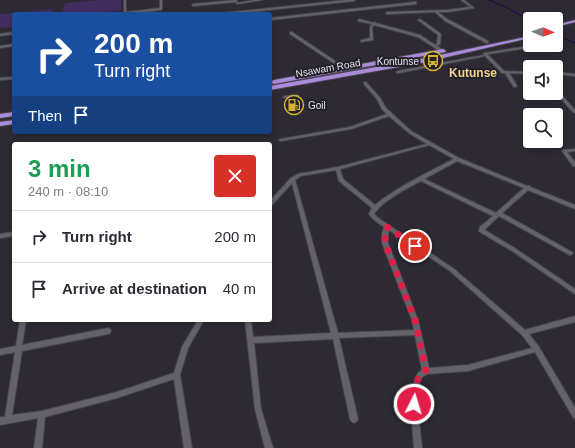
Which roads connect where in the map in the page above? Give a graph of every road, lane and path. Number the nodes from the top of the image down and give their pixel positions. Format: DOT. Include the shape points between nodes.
graph roads {
  1 [pos="125,0"];
  2 [pos="161,0"];
  3 [pos="261,0"];
  4 [pos="354,0"];
  5 [pos="462,0"];
  6 [pos="236,1"];
  7 [pos="415,3"];
  8 [pos="193,5"];
  9 [pos="435,11"];
  10 [pos="125,12"];
  11 [pos="139,12"];
  12 [pos="239,12"];
  13 [pos="248,12"];
  14 [pos="387,13"];
  15 [pos="272,19"];
  16 [pos="359,20"];
  17 [pos="419,20"];
  18 [pos="575,20"];
  19 [pos="374,23"];
  20 [pos="563,24"];
  21 [pos="575,26"];
  22 [pos="563,29"];
  23 [pos="12,33"];
  24 [pos="292,33"];
  25 [pos="523,34"];
  26 [pos="0,35"];
  27 [pos="523,39"];
  28 [pos="362,41"];
  29 [pos="490,41"];
  30 [pos="498,44"];
  31 [pos="12,45"];
  32 [pos="435,46"];
  33 [pos="0,47"];
  34 [pos="523,48"];
  35 [pos="442,51"];
  36 [pos="487,55"];
  37 [pos="345,69"];
  38 [pos="398,72"];
  39 [pos="507,73"];
  40 [pos="523,73"];
  41 [pos="563,74"];
  42 [pos="575,75"];
  43 [pos="12,78"];
  44 [pos="0,79"];
  45 [pos="272,82"];
  46 [pos="365,83"];
  47 [pos="515,86"];
  48 [pos="272,88"];
  49 [pos="297,96"];
  50 [pos="285,97"];
  51 [pos="563,99"];
  52 [pos="575,112"];
  53 [pos="12,114"];
  54 [pos="390,114"];
  55 [pos="0,115"];
  56 [pos="12,121"];
  57 [pos="0,123"];
  58 [pos="281,140"];
  59 [pos="430,144"];
  60 [pos="575,150"];
  61 [pos="457,158"];
  62 [pos="575,165"];
  63 [pos="338,168"];
  64 [pos="293,179"];
  65 [pos="421,179"];
  66 [pos="528,187"];
  67 [pos="272,202"];
  68 [pos="574,205"];
  69 [pos="374,207"];
  70 [pos="497,214"];
  71 [pos="387,227"];
  72 [pos="12,234"];
  73 [pos="0,236"];
  74 [pos="570,253"];
  75 [pos="575,292"];
  76 [pos="575,319"];
  77 [pos="23,322"];
  78 [pos="200,322"];
  79 [pos="248,322"];
  80 [pos="108,331"];
  81 [pos="417,332"];
  82 [pos="524,333"];
  83 [pos="335,335"];
  84 [pos="251,340"];
  85 [pos="538,349"];
  86 [pos="19,350"];
  87 [pos="0,352"];
  88 [pos="426,371"];
  89 [pos="177,374"];
  90 [pos="42,414"];
  91 [pos="575,415"];
  92 [pos="354,419"];
  93 [pos="8,420"];
  94 [pos="0,421"];
  95 [pos="38,448"];
  96 [pos="188,448"];
  97 [pos="269,448"];
  98 [pos="418,448"];
  1 -- 10 [label="street"];
  2 -- 11 [label="street" via="161,9"];
  3 -- 6 [label="street"];
  4 -- 13 [label="street"];
  5 -- 9 [label="street" via="474,7"];
  6 -- 8 [label="street"];
  6 -- 12 [label="street"];
  7 -- 15 [label="street"];
  9 -- 14 [label="street"];
  9 -- 29 [label="street" via="446,20"];
  16 -- 19 [label="street"];
  17 -- 32 [label="street" via="440,35 440,41"];
  18 -- 20 [label="highway"];
  19 -- 28 [label="street" via="371,27 372,38"];
  19 -- 32 [label="street" via="419,36"];
  21 -- 22 [label="highway"];
  23 -- 26 [label="street"];
  24 -- 37 [label="street"];
  25 -- 29 [label="highway, Nsawam Road"];
  27 -- 30 [label="highway, Nsawam Road"];
  29 -- 30 [label="highway"];
  29 -- 35 [label="highway, Nsawam Road"];
  30 -- 48 [label="highway, Nsawam Road" via="421,61"];
  31 -- 33 [label="street"];
  32 -- 35 [label="street"];
  34 -- 36 [label="street" via="485,54"];
  35 -- 37 [label="highway, Nsawam Road"];
  36 -- 38 [label="street"];
  36 -- 39 [label="street" via="501,71"];
  37 -- 45 [label="highway, Nsawam Road"];
  39 -- 40 [label="street"];
  39 -- 47 [label="street"];
  41 -- 42 [label="street"];
  43 -- 44 [label="street"];
  46 -- 54 [label="street"];
  49 -- 50 [label="street"];
  51 -- 52 [label="street"];
  53 -- 55 [label="highway"];
  54 -- 58 [label="street" via="351,128"];
  54 -- 59 [label="street" via="410,132"];
  56 -- 57 [label="highway"];
  59 -- 61 [label="street"];
  59 -- 63 [label="street"];
  60 -- 62 [label="street" via="564,152"];
  61 -- 65 [label="street"];
  61 -- 66 [label="street"];
  63 -- 64 [label="street" via="300,175"];
  63 -- 69 [label="street" via="341,180"];
  64 -- 67 [label="street"];
  64 -- 83 [label="street"];
  65 -- 69 [label="street"];
  65 -- 70 [label="street"];
  66 -- 68 [label="street"];
  66 -- 70 [label="street"];
  69 -- 71 [label="street" via="371,214"];
  70 -- 74 [label="street"];
  70 -- 75 [label="street" via="482,228 484,234 514,250"];
  71 -- 81 [label="street" via="385,243 411,308"];
  71 -- 82 [label="street" via="452,270"];
  72 -- 73 [label="street"];
  76 -- 82 [label="street"];
  77 -- 86 [label="street"];
  78 -- 89 [label="street" via="185,347"];
  79 -- 84 [label="street"];
  80 -- 86 [label="street"];
  81 -- 83 [label="street"];
  81 -- 88 [label="street"];
  82 -- 85 [label="street"];
  83 -- 84 [label="street"];
  83 -- 92 [label="street"];
  84 -- 97 [label="street" via="258,409"];
  85 -- 88 [label="street" via="468,368"];
  85 -- 91 [label="street"];
  86 -- 87 [label="street"];
  86 -- 93 [label="street"];
  88 -- 98 [label="street" via="416,382 413,392"];
  89 -- 90 [label="street" via="117,394"];
  89 -- 96 [label="street"];
  90 -- 93 [label="street"];
  90 -- 95 [label="street"];
  93 -- 94 [label="street"];
}
